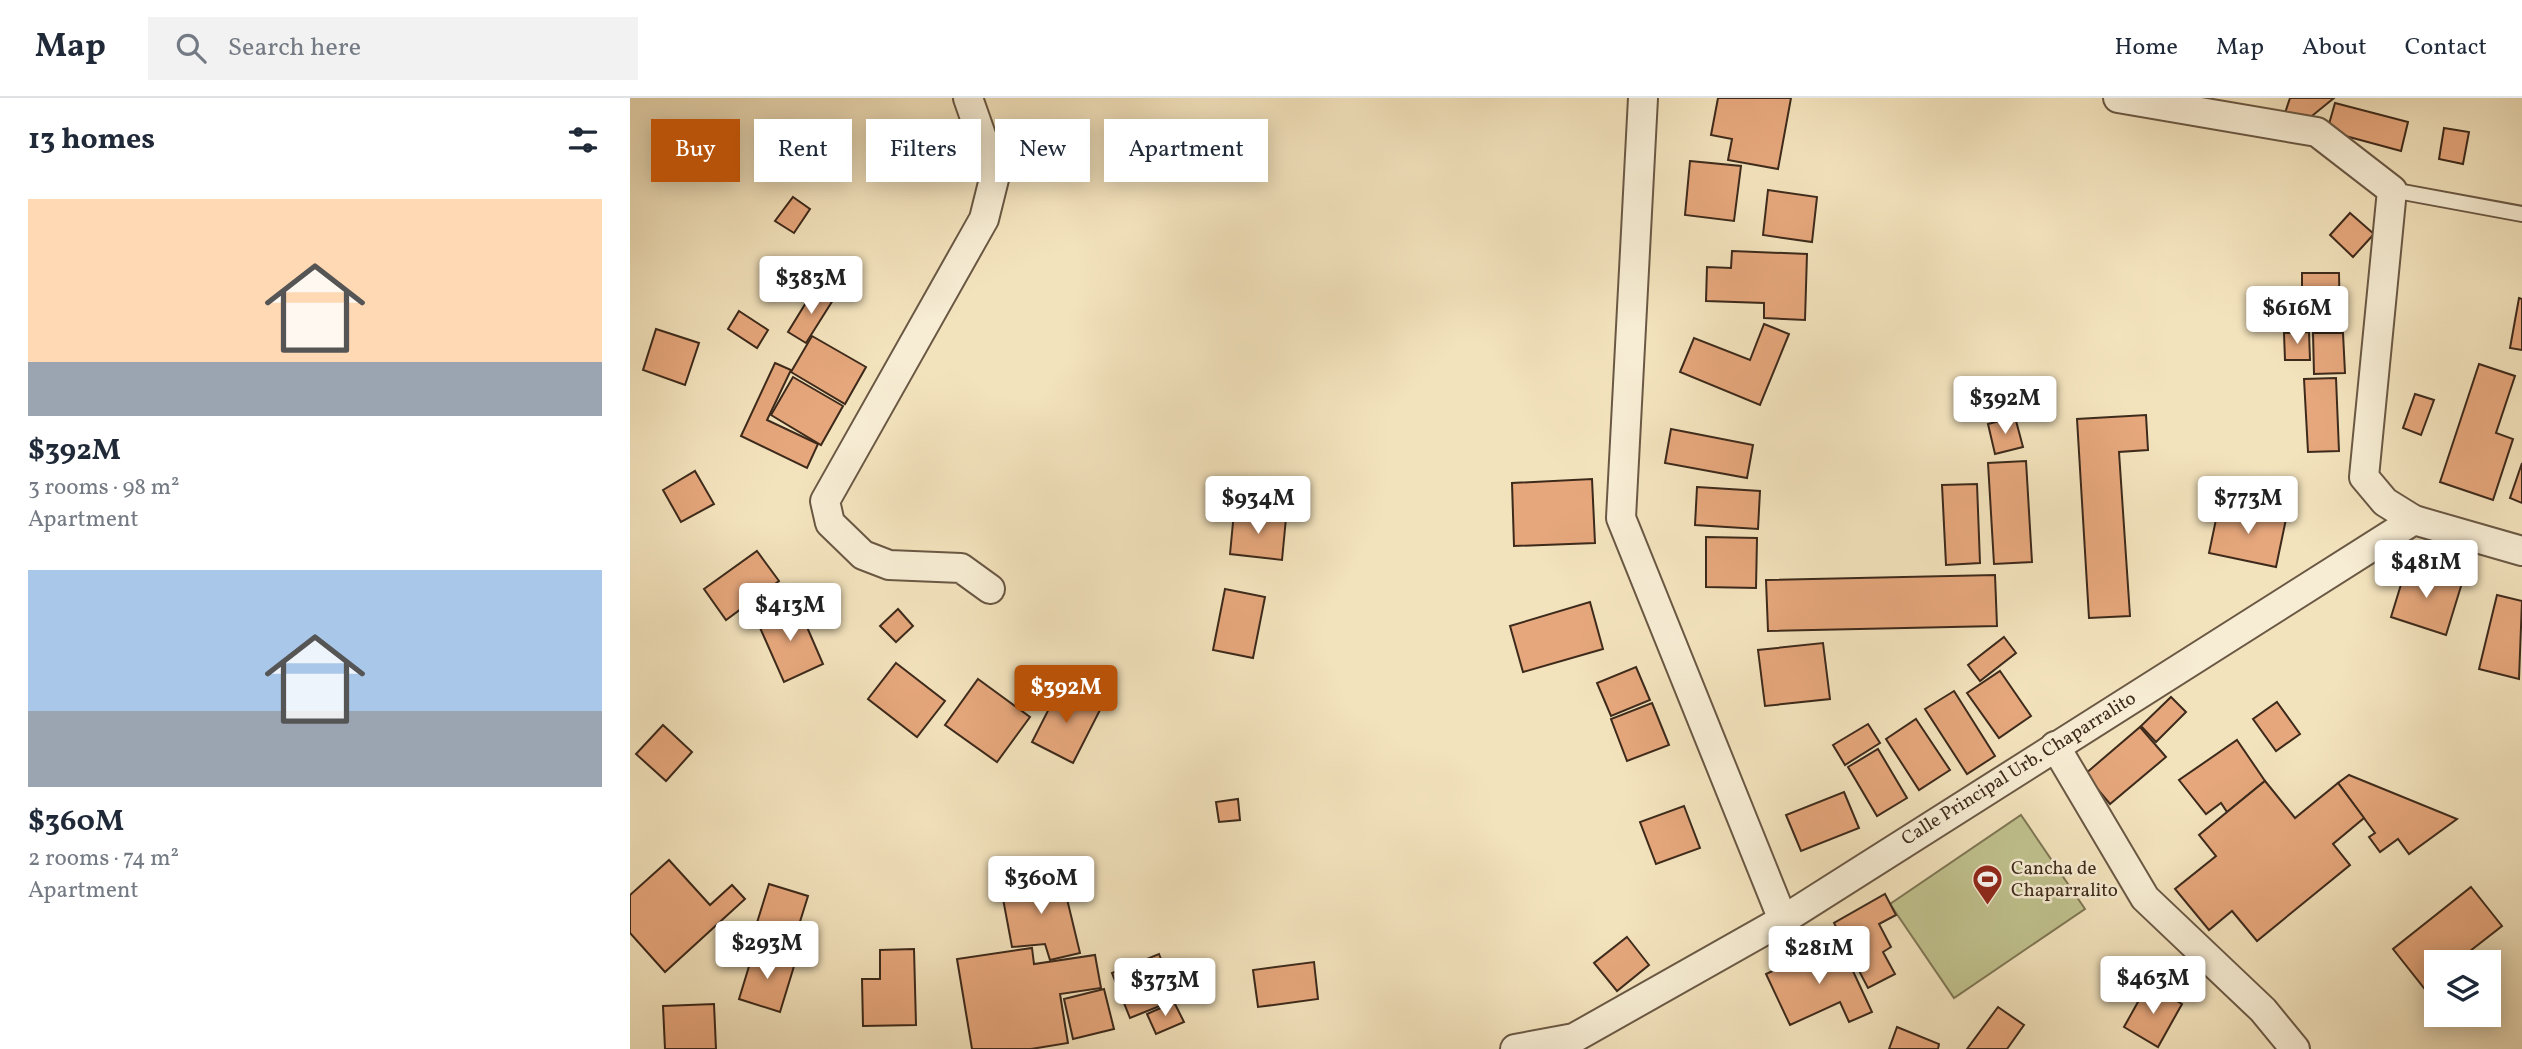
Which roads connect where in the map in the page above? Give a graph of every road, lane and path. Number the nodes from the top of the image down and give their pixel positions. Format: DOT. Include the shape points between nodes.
graph roads {
  1 [pos="968,98"];
  2 [pos="1643,98"];
  3 [pos="2118,98"];
  4 [pos="2392,190"];
  5 [pos="2522,214"];
  6 [pos="2414,520"];
  7 [pos="2522,551"];
  8 [pos="990,589"];
  9 [pos="2055,746"];
  10 [pos="1783,920"];
  11 [pos="1516,1049"];
  12 [pos="2295,1049"];
  1 -- 8 [label="street" via="995,175 984,219 825,501 830,523 863,555 889,565 961,568"];
  2 -- 10 [label="street" via="1620,519"];
  3 -- 4 [label="street" via="2317,132"];
  4 -- 5 [label="lane"];
  4 -- 6 [label="street" via="2364,477 2385,502"];
  6 -- 7 [label="street"];
  6 -- 9 [label="street, Calle Principal Urb. Chaparralito"];
  9 -- 10 [label="street, Calle Principal Urb. Chaparralito"];
  9 -- 12 [label="street" via="2145,898 2263,1010"];
  10 -- 11 [label="street, Calle Principal Urb. Chaparralito" via="1574,1038"];
}
